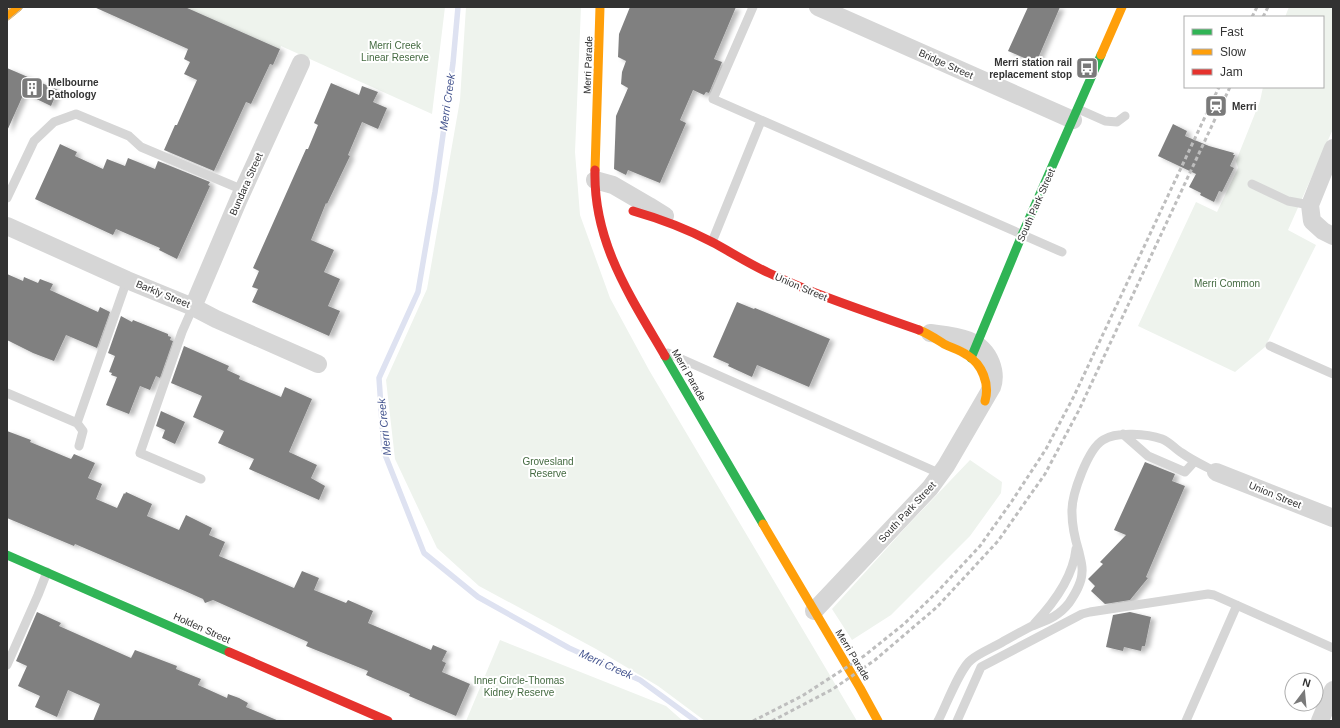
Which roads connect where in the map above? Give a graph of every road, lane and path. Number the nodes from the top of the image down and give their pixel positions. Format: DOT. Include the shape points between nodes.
graph roads {
  1 [pos="18,7"];
  2 [pos="600,7"];
  3 [pos="753,7"];
  4 [pos="818,7"];
  5 [pos="1122,7"];
  6 [pos="7,16"];
  7 [pos="301,63"];
  8 [pos="1076,114"];
  9 [pos="1125,116"];
  10 [pos="761,121"];
  11 [pos="1333,148"];
  12 [pos="595,180"];
  13 [pos="1252,184"];
  14 [pos="243,190"];
  15 [pos="7,198"];
  16 [pos="633,211"];
  17 [pos="1311,213"];
  18 [pos="7,226"];
  19 [pos="681,227"];
  20 [pos="1022,235"];
  21 [pos="1333,236"];
  22 [pos="712,242"];
  23 [pos="1062,252"];
  24 [pos="128,280"];
  25 [pos="194,307"];
  26 [pos="927,333"];
  27 [pos="1270,346"];
  28 [pos="662,350"];
  29 [pos="974,351"];
  30 [pos="318,364"];
  31 [pos="1333,374"];
  32 [pos="7,393"];
  33 [pos="77,423"];
  34 [pos="1122,434"];
  35 [pos="79,446"];
  36 [pos="1195,461"];
  37 [pos="1216,472"];
  38 [pos="941,474"];
  39 [pos="201,479"];
  40 [pos="1333,518"];
  41 [pos="1077,544"];
  42 [pos="7,555"];
  43 [pos="47,572"];
  44 [pos="1237,605"];
  45 [pos="814,611"];
  46 [pos="1031,627"];
  47 [pos="1333,648"];
  48 [pos="7,664"];
  49 [pos="1333,690"];
  50 [pos="388,721"];
  51 [pos="878,721"];
  52 [pos="938,721"];
  53 [pos="957,721"];
  54 [pos="1186,721"];
  55 [pos="1320,721"];
  1 -- 6 [label="main road"];
  2 -- 12 [label="main road, Merri Parade"];
  3 -- 10 [label="lane" via="713,99"];
  4 -- 8 [label="street, Bridge Street"];
  5 -- 8 [label="main road, South Park Street"];
  7 -- 14 [label="street, Bundara Street"];
  8 -- 9 [label="lane, Bridge Street" via="1117,122"];
  8 -- 20 [label="main road, South Park Street"];
  10 -- 20 [label="lane"];
  10 -- 22 [label="lane"];
  11 -- 17 [label="street"];
  12 -- 19 [label="street, Union Street" via="612,185"];
  12 -- 28 [label="main road, Merri Parade" via="596,202 610,256 623,284"];
  13 -- 17 [label="lane"];
  14 -- 15 [label="lane" via="141,147 129,136 76,114 54,122 34,141"];
  14 -- 25 [label="street, Bundara Street"];
  16 -- 19 [label="main road, Union Street"];
  17 -- 21 [label="street" via="1323,231"];
  18 -- 24 [label="street, Barkly Street"];
  19 -- 22 [label="main road, Union Street"];
  20 -- 23 [label="lane"];
  20 -- 29 [label="main road, South Park Street"];
  22 -- 26 [label="main road, Union Street" via="783,280"];
  24 -- 25 [label="street, Barkly Street"];
  24 -- 33 [label="lane"];
  25 -- 30 [label="street, Barkly Street"];
  25 -- 39 [label="lane" via="182,332 140,453"];
  26 -- 29 [label="street, Union Street" via="961,337"];
  27 -- 31 [label="lane"];
  28 -- 38 [label="lane"];
  28 -- 45 [label="main road, Merri Parade"];
  29 -- 38 [label="street, South Park Street" via="986,353 994,382"];
  32 -- 33 [label="lane"];
  33 -- 35 [label="lane" via="83,431"];
  34 -- 36 [label="lane" via="1162,439"];
  34 -- 36 [label="lane" via="1148,456 1185,472"];
  34 -- 41 [label="lane" via="1100,442 1078,479 1072,512"];
  36 -- 37 [label="lane"];
  37 -- 40 [label="street, Union Street"];
  38 -- 45 [label="street, South Park Street"];
  41 -- 46 [label="lane" via="1074,561 1062,588"];
  41 -- 46 [label="lane" via="1082,573 1076,592 1055,617"];
  42 -- 43 [label="main road, Holden Street"];
  43 -- 48 [label="lane"];
  43 -- 50 [label="main road, Holden Street"];
  44 -- 47 [label="lane"];
  44 -- 53 [label="lane" via="1205,594 1086,612 982,668"];
  44 -- 54 [label="lane"];
  45 -- 51 [label="main road, Merri Parade"];
  46 -- 52 [label="lane" via="969,661"];
  49 -- 55 [label="street"];
}
